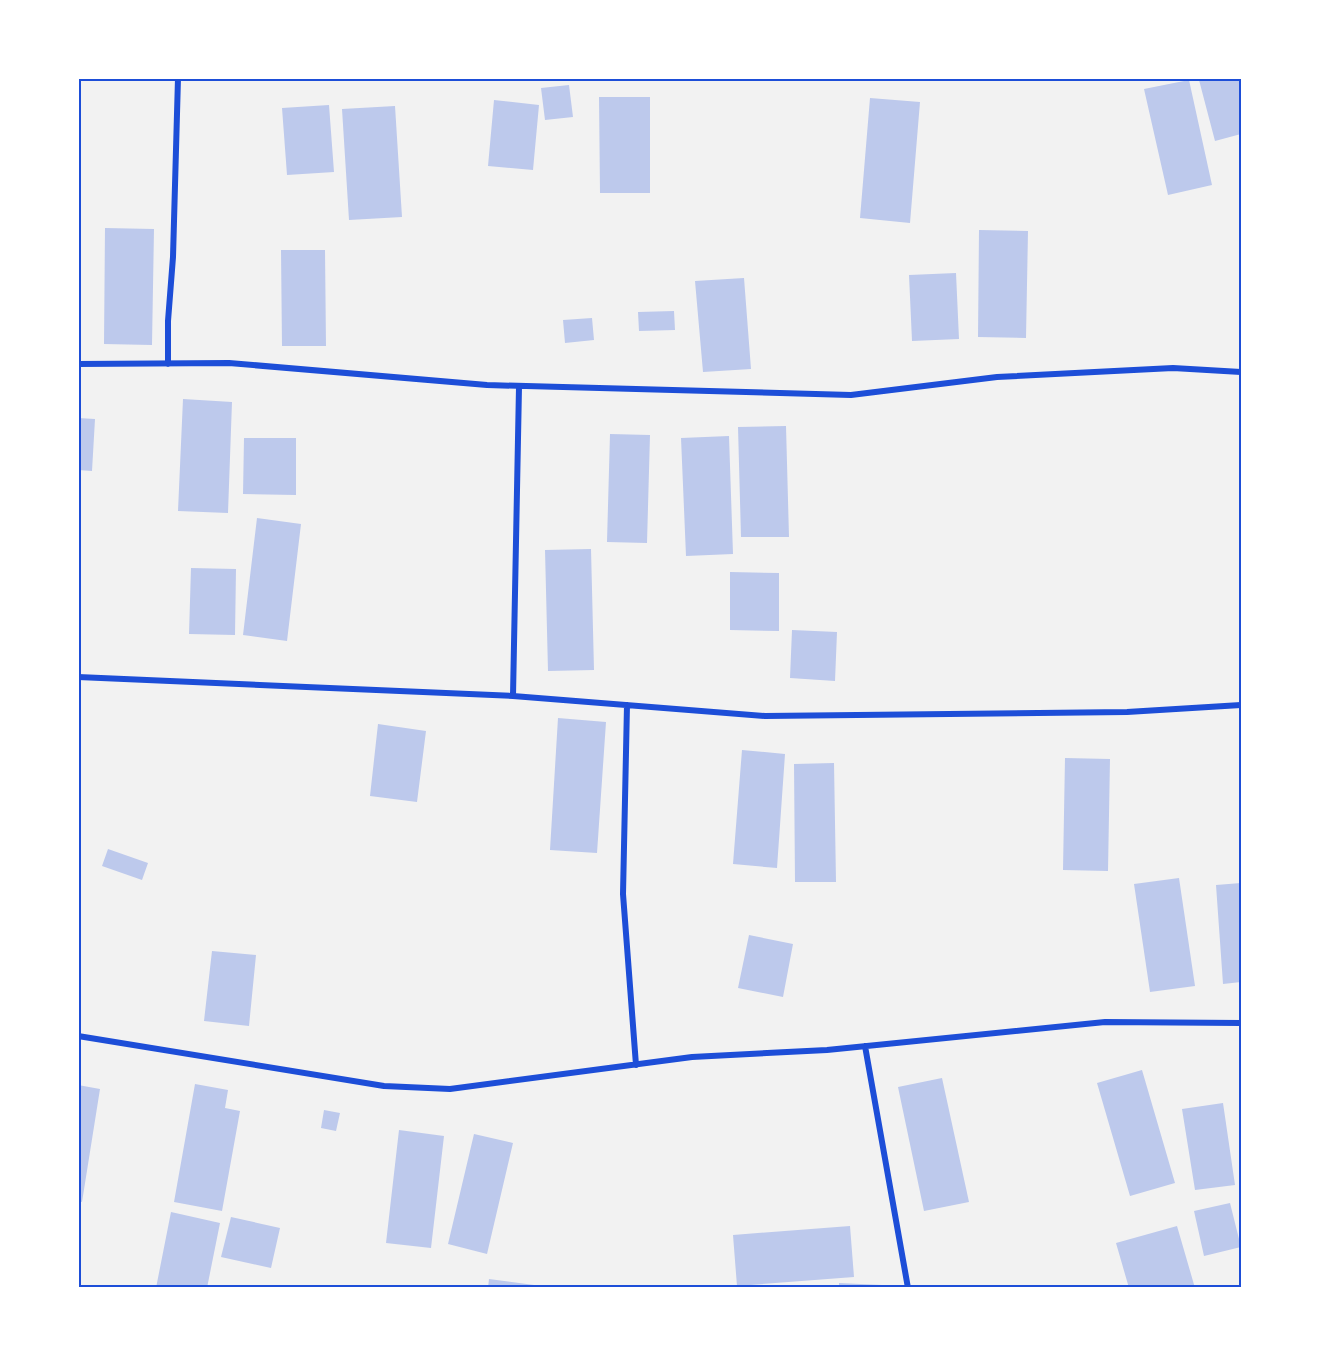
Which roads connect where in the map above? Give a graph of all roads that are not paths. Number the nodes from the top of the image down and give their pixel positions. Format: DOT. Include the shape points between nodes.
graph roads {
  1 [pos="178,78"];
  2 [pos="78,364"];
  3 [pos="168,364"];
  4 [pos="1241,372"];
  5 [pos="519,387"];
  6 [pos="78,677"];
  7 [pos="513,696"];
  8 [pos="627,705"];
  9 [pos="1241,705"];
  10 [pos="1241,1023"];
  11 [pos="78,1036"];
  12 [pos="865,1046"];
  13 [pos="636,1065"];
  14 [pos="908,1288"];
  1 -- 3 [label="street"];
  2 -- 3 [label="street"];
  3 -- 5 [label="street" via="229,363"];
  4 -- 5 [label="street" via="1173,368 997,377 850,395"];
  5 -- 7 [label="street"];
  6 -- 7 [label="street"];
  7 -- 8 [label="street"];
  8 -- 9 [label="street" via="765,716 1127,712"];
  8 -- 13 [label="street" via="623,894"];
  10 -- 12 [label="street" via="1105,1022"];
  11 -- 13 [label="street" via="384,1086 450,1089"];
  12 -- 13 [label="street" via="692,1057"];
  12 -- 14 [label="street"];
}
